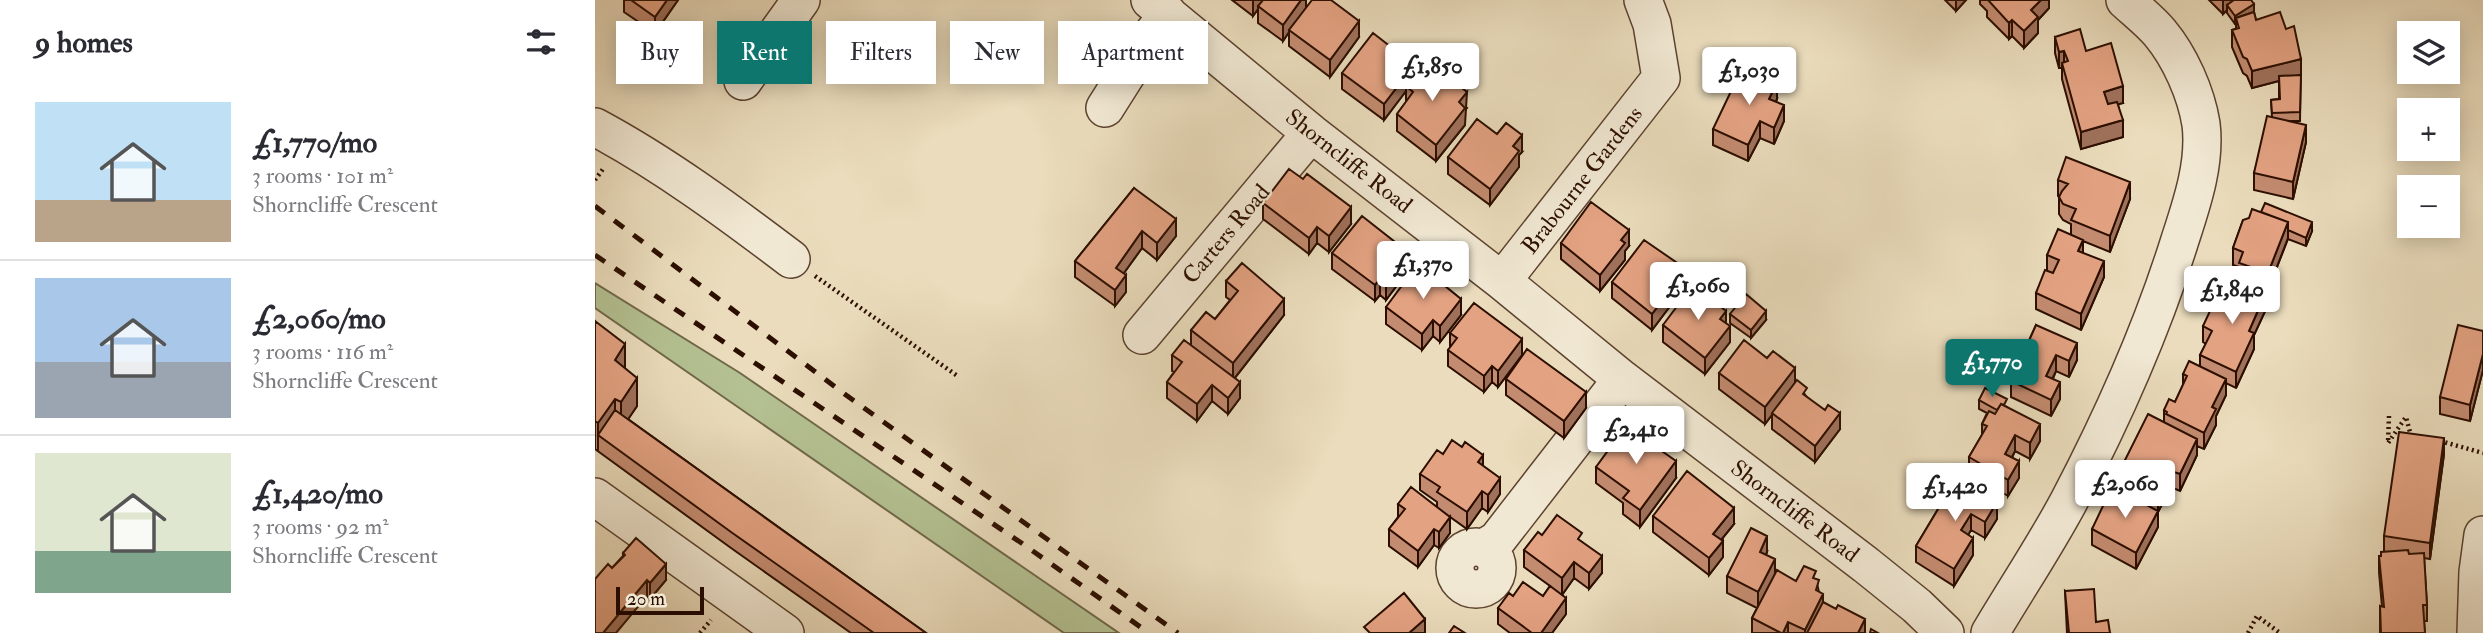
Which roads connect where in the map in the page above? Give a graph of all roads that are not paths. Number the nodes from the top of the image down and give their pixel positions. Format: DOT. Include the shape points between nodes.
graph roads {
  1 [pos="801,0"];
  2 [pos="1643,0"];
  3 [pos="2126,0"];
  4 [pos="1159,7"];
  5 [pos="786,21"];
  6 [pos="1105,108"];
  7 [pos="595,127"];
  8 [pos="1311,133"];
  9 [pos="791,259"];
  10 [pos="1502,281"];
  11 [pos="1142,335"];
  12 [pos="1622,379"];
  13 [pos="602,515"];
  14 [pos="2483,534"];
  15 [pos="1484,548"];
  16 [pos="785,633"];
  17 [pos="1945,633"];
  18 [pos="1990,633"];
  19 [pos="2476,633"];
  1 -- 5 [label="street"];
  2 -- 10 [label="street, Brabourne Gardens" via="1661,78"];
  3 -- 18 [label="street" via="2160,34 2190,87 2201,124 2201,160 2167,280 2120,396 2068,502"];
  4 -- 6 [label="street" via="1148,40"];
  4 -- 8 [label="street, Shorncliffe Road"];
  7 -- 9 [label="street" via="627,144"];
  8 -- 10 [label="street, Shorncliffe Road"];
  8 -- 11 [label="street, Carters Road"];
  10 -- 12 [label="street, Shorncliffe Road"];
  12 -- 15 [label="street" via="1497,540"];
  12 -- 17 [label="street, Shorncliffe Road" via="1866,565"];
  13 -- 16 [label="street"];
  14 -- 19 [label="street"];
}
